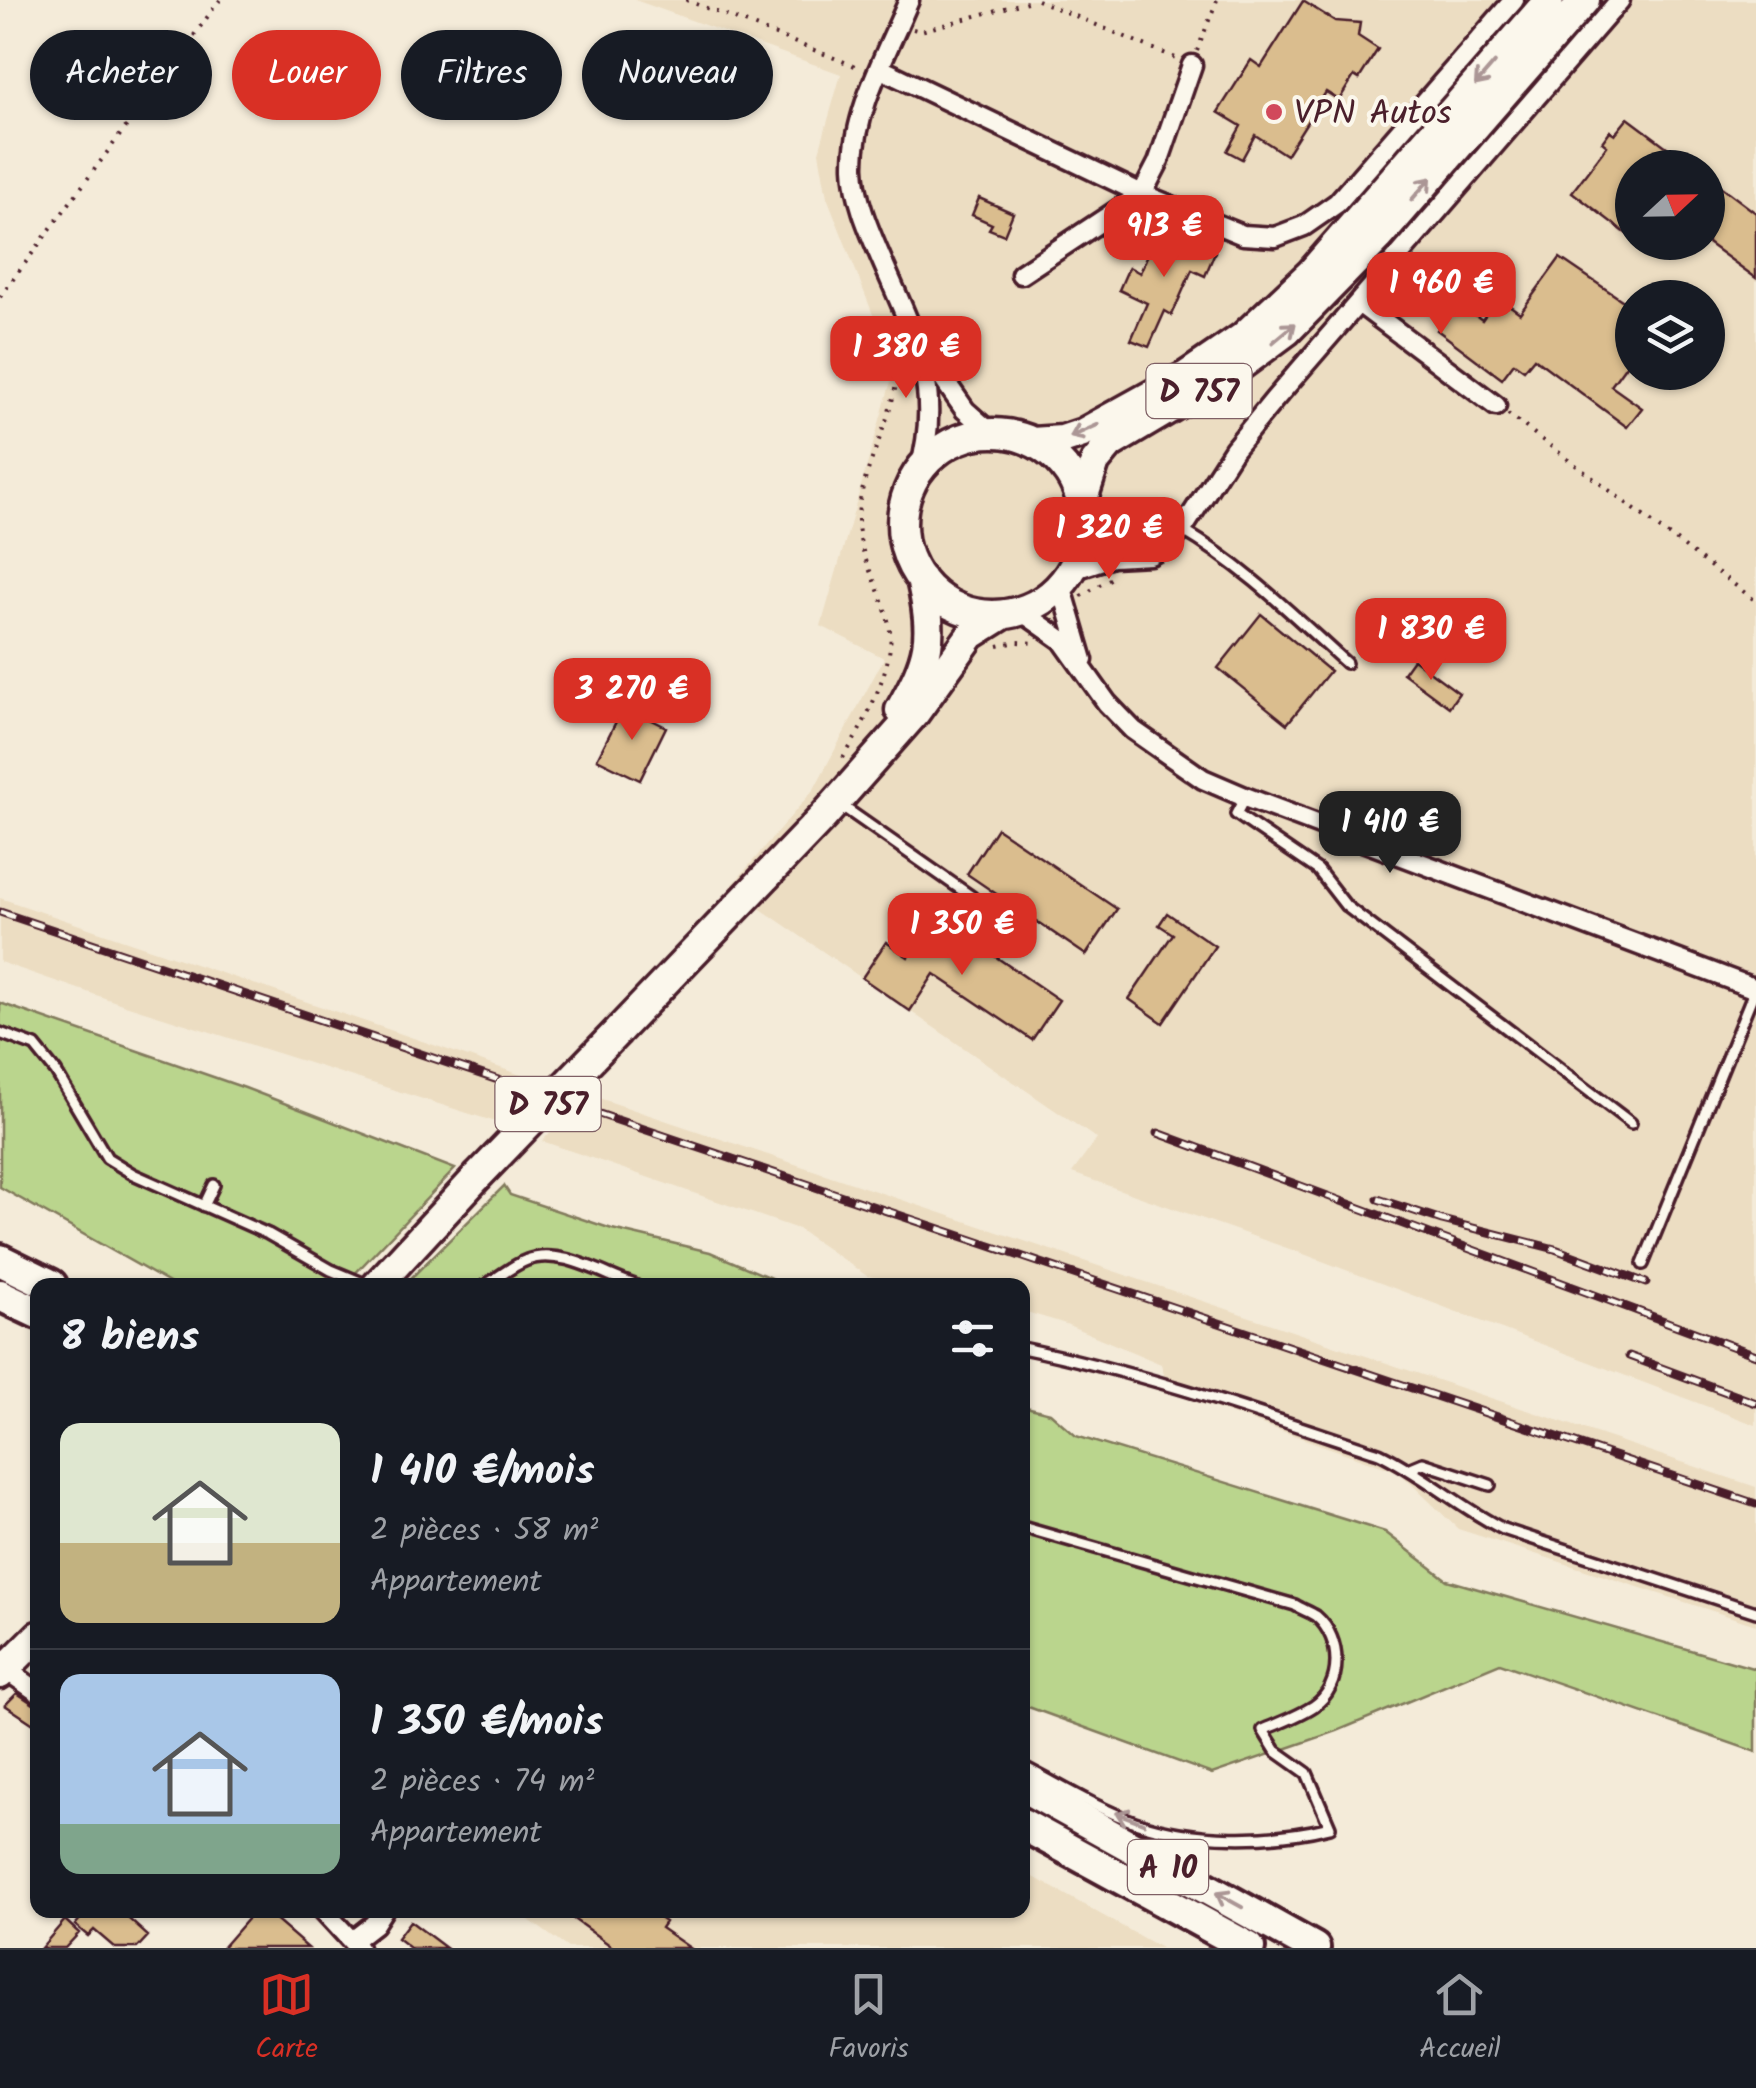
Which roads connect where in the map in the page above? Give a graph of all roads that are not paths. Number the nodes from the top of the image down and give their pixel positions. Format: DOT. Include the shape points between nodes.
graph roads {
  1 [pos="909,0"];
  2 [pos="1514,0"];
  3 [pos="1548,0"];
  4 [pos="1585,0"];
  5 [pos="1620,0"];
  6 [pos="1192,65"];
  7 [pos="879,73"];
  8 [pos="1142,194"];
  9 [pos="1021,274"];
  10 [pos="1322,280"];
  11 [pos="1359,303"];
  12 [pos="913,334"];
  13 [pos="1496,406"];
  14 [pos="991,432"];
  15 [pos="1032,442"];
  16 [pos="920,469"];
  17 [pos="1083,508"];
  18 [pos="1182,530"];
  19 [pos="1143,554"];
  20 [pos="921,579"];
  21 [pos="1070,588"];
  22 [pos="1012,613"];
  23 [pos="1346,663"];
  24 [pos="1088,675"];
  25 [pos="852,766"];
  26 [pos="1245,798"];
  27 [pos="836,802"];
  28 [pos="972,897"];
  29 [pos="1756,989"];
  30 [pos="0,1033"];
  31 [pos="1632,1123"];
  32 [pos="214,1186"];
  33 [pos="204,1206"];
  34 [pos="0,1260"];
  35 [pos="1644,1264"];
  36 [pos="37,1278"];
  37 [pos="350,1278"];
  38 [pos="383,1278"];
  39 [pos="497,1278"];
  40 [pos="616,1278"];
  41 [pos="0,1295"];
  42 [pos="30,1309"];
  43 [pos="1030,1350"];
  44 [pos="1411,1468"];
  45 [pos="1490,1485"];
  46 [pos="1030,1529"];
  47 [pos="1756,1612"];
  48 [pos="30,1644"];
  49 [pos="3,1672"];
  50 [pos="30,1687"];
  51 [pos="1030,1770"];
  52 [pos="1030,1790"];
  53 [pos="1030,1828"];
  54 [pos="330,1918"];
  55 [pos="378,1918"];
  56 [pos="355,1944"];
  57 [pos="1249,1948"];
  58 [pos="1314,1948"];
  1 -- 7 [label="street"];
  2 -- 8 [label="street" via="1338,203 1304,226 1275,237 1243,235"];
  3 -- 10 [label="main road, D 757, one-way"];
  10 -- 4 [label="main road, D 757, one-way"];
  5 -- 11 [label="street"];
  6 -- 8 [label="street"];
  7 -- 8 [label="street"];
  7 -- 12 [label="street" via="854,168 868,228"];
  8 -- 9 [label="street"];
  10 -- 15 [label="main road, D 757, one-way" via="1186,376 1084,433"];
  17 -- 10 [label="main road, D 757, one-way" via="1096,462 1110,444 1247,362 1287,331"];
  11 -- 13 [label="street"];
  11 -- 18 [label="street" via="1234,449"];
  12 -- 14 [label="street" via="964,410"];
  12 -- 16 [label="street" via="931,408"];
  14 -- 15 [label="main road"];
  14 -- 16 [label="main road" via="952,442"];
  15 -- 17 [label="main road" via="1071,477"];
  16 -- 20 [label="main road" via="903,512 903,536"];
  17 -- 19 [label="street" via="1097,528"];
  17 -- 21 [label="main road"];
  18 -- 19 [label="street" via="1168,545"];
  18 -- 23 [label="lane" via="1265,590"];
  19 -- 21 [label="street" via="1094,560"];
  20 -- 22 [label="main road" via="944,600 972,612"];
  20 -- 25 [label="main road, D 757" via="930,616 927,653 903,704"];
  21 -- 22 [label="main road"];
  21 -- 24 [label="street"];
  22 -- 24 [label="street" via="1052,630"];
  22 -- 25 [label="main road, D 757" via="971,635 915,712"];
  24 -- 26 [label="street" via="1132,730 1203,779"];
  25 -- 27 [label="main road, D 757"];
  26 -- 29 [label="street"];
  26 -- 31 [label="lane" via="1236,814 1318,870 1346,906"];
  27 -- 28 [label="lane"];
  27 -- 38 [label="main road, D 757, bridge"];
  29 -- 35 [label="lane"];
  30 -- 33 [label="lane" via="35,1046 107,1158"];
  32 -- 33 [label="lane"];
  33 -- 37 [label="lane"];
  34 -- 36 [label="highway"];
  39 -- 40 [label="lane" via="542,1256"];
  41 -- 42 [label="highway"];
  43 -- 44 [label="lane" via="1179,1387"];
  44 -- 45 [label="lane" via="1423,1463"];
  44 -- 47 [label="lane" via="1503,1529"];
  46 -- 51 [label="lane, one-way" via="1295,1605 1315,1615 1337,1653 1327,1694 1263,1730 1276,1751 1307,1773 1330,1826 1253,1837 1179,1832 1136,1822"];
  48 -- 49 [label="main road"];
  49 -- 50 [label="street"];
  58 -- 52 [label="highway, A 10, one-way"];
  53 -- 57 [label="highway, A 10"];
  54 -- 56 [label="street"];
  55 -- 56 [label="street"];
}
